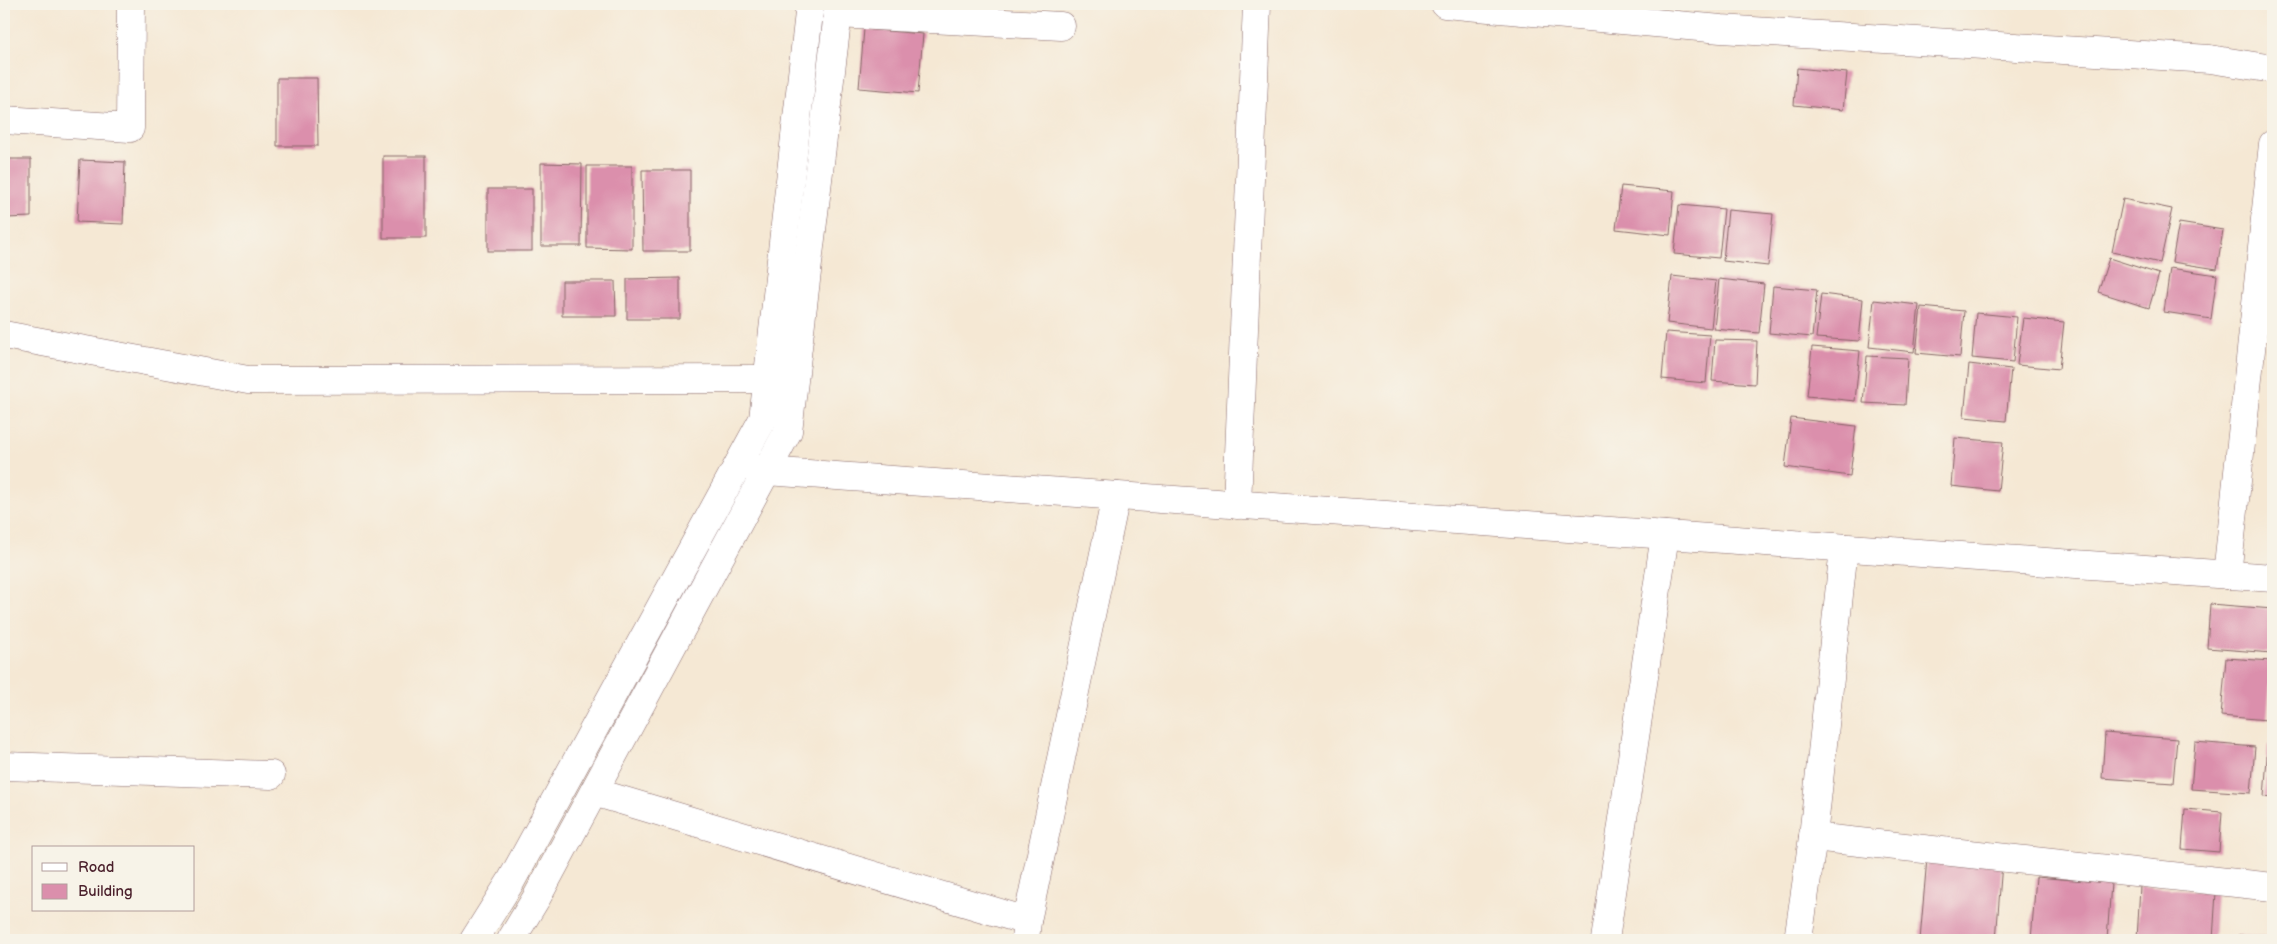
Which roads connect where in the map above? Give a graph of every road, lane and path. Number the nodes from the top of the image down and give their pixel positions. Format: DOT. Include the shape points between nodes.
graph roads {
  1 [pos="131,4"];
  2 [pos="810,4"];
  3 [pos="1257,4"];
  4 [pos="1445,4"];
  5 [pos="838,9"];
  6 [pos="1062,26"];
  7 [pos="2273,68"];
  8 [pos="4,120"];
  9 [pos="2273,144"];
  10 [pos="4,335"];
  11 [pos="767,379"];
  12 [pos="739,464"];
  13 [pos="766,471"];
  14 [pos="1116,496"];
  15 [pos="1237,505"];
  16 [pos="1665,534"];
  17 [pos="1844,548"];
  18 [pos="2228,575"];
  19 [pos="2273,578"];
  20 [pos="4,766"];
  21 [pos="271,775"];
  22 [pos="594,792"];
  23 [pos="1813,837"];
  24 [pos="2273,886"];
  25 [pos="1026,930"];
  26 [pos="474,940"];
  27 [pos="511,940"];
  28 [pos="1605,940"];
  29 [pos="1798,940"];
  1 -- 8 [label="street" via="130,128"];
  2 -- 11 [label="street"];
  3 -- 15 [label="street"];
  4 -- 7 [label="street" via="1721,29 2210,59"];
  5 -- 6 [label="street"];
  5 -- 13 [label="street" via="788,431"];
  9 -- 18 [label="street"];
  10 -- 11 [label="street" via="248,380"];
  11 -- 12 [label="street" via="763,419"];
  12 -- 13 [label="street"];
  12 -- 26 [label="street" via="511,881"];
  13 -- 14 [label="street"];
  13 -- 22 [label="street"];
  14 -- 15 [label="street"];
  14 -- 25 [label="street"];
  15 -- 16 [label="street"];
  16 -- 17 [label="street"];
  16 -- 28 [label="street"];
  17 -- 18 [label="street"];
  17 -- 23 [label="street"];
  18 -- 19 [label="street"];
  20 -- 21 [label="street"];
  22 -- 25 [label="street"];
  22 -- 27 [label="street"];
  23 -- 24 [label="street"];
  23 -- 29 [label="street"];
}
